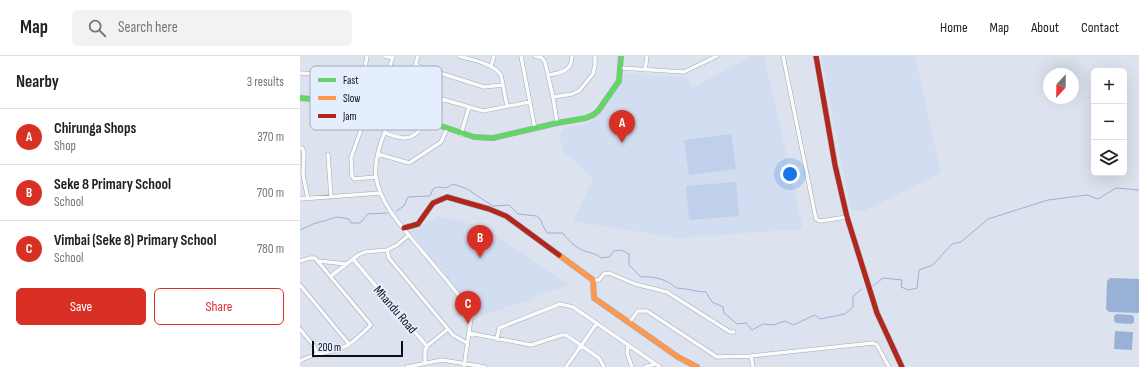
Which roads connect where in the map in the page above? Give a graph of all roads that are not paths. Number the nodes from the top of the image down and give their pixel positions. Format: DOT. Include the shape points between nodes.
graph roads {
  1 [pos="367,56"];
  2 [pos="384,56"];
  3 [pos="418,56"];
  4 [pos="459,56"];
  5 [pos="494,56"];
  6 [pos="521,56"];
  7 [pos="535,56"];
  8 [pos="572,56"];
  9 [pos="595,56"];
  10 [pos="621,56"];
  11 [pos="647,56"];
  12 [pos="717,56"];
  13 [pos="783,56"];
  14 [pos="816,56"];
  15 [pos="393,57"];
  16 [pos="710,57"];
  17 [pos="470,58"];
  18 [pos="415,65"];
  19 [pos="365,66"];
  20 [pos="418,66"];
  21 [pos="491,66"];
  22 [pos="620,68"];
  23 [pos="646,70"];
  24 [pos="300,73"];
  25 [pos="310,74"];
  26 [pos="442,74"];
  27 [pos="548,75"];
  28 [pos="503,85"];
  29 [pos="553,97"];
  30 [pos="300,98"];
  31 [pos="310,99"];
  32 [pos="442,99"];
  33 [pos="530,102"];
  34 [pos="508,106"];
  35 [pos="469,107"];
  36 [pos="557,123"];
  37 [pos="442,127"];
  38 [pos="447,129"];
  39 [pos="535,129"];
  40 [pos="361,130"];
  41 [pos="386,130"];
  42 [pos="419,130"];
  43 [pos="385,133"];
  44 [pos="461,134"];
  45 [pos="300,148"];
  46 [pos="328,154"];
  47 [pos="378,154"];
  48 [pos="376,177"];
  49 [pos="380,193"];
  50 [pos="331,197"];
  51 [pos="300,199"];
  52 [pos="308,199"];
  53 [pos="847,217"];
  54 [pos="404,228"];
  55 [pos="409,235"];
  56 [pos="387,250"];
  57 [pos="353,259"];
  58 [pos="300,261"];
  59 [pos="318,261"];
  60 [pos="347,264"];
  61 [pos="331,276"];
  62 [pos="593,280"];
  63 [pos="300,285"];
  64 [pos="597,323"];
  65 [pos="629,323"];
  66 [pos="300,329"];
  67 [pos="448,329"];
  68 [pos="734,332"];
  69 [pos="469,333"];
  70 [pos="497,338"];
  71 [pos="467,343"];
  72 [pos="349,344"];
  73 [pos="628,345"];
  74 [pos="427,346"];
  75 [pos="581,346"];
  76 [pos="318,355"];
  77 [pos="751,356"];
  78 [pos="300,361"];
  79 [pos="425,363"];
  80 [pos="655,364"];
  81 [pos="464,365"];
  82 [pos="407,367"];
  83 [pos="485,367"];
  84 [pos="566,367"];
  85 [pos="604,367"];
  86 [pos="632,367"];
  87 [pos="645,367"];
  88 [pos="660,367"];
  89 [pos="698,367"];
  90 [pos="753,367"];
  91 [pos="889,367"];
  92 [pos="902,367"];
  1 -- 19 [label="street"];
  2 -- 15 [label="street"];
  3 -- 18 [label="street"];
  4 -- 17 [label="street"];
  5 -- 21 [label="street"];
  6 -- 33 [label="street"];
  7 -- 27 [label="street" via="544,60"];
  8 -- 27 [label="street" via="571,64 564,71"];
  9 -- 29 [label="street" via="593,74 579,91"];
  10 -- 22 [label="street"];
  11 -- 23 [label="street"];
  12 -- 16 [label="street"];
  13 -- 53 [label="street" via="816,219 820,221"];
  14 -- 53 [label="street"];
  16 -- 23 [label="street" via="684,72"];
  17 -- 21 [label="street"];
  18 -- 20 [label="street"];
  21 -- 28 [label="street" via="499,71"];
  22 -- 23 [label="street"];
  22 -- 36 [label="street" via="616,88 598,111 586,118"];
  24 -- 25 [label="street"];
  26 -- 28 [label="street" via="484,87"];
  27 -- 29 [label="street"];
  28 -- 34 [label="street"];
  29 -- 36 [label="street"];
  30 -- 31 [label="street"];
  32 -- 35 [label="street"];
  33 -- 34 [label="street"];
  33 -- 39 [label="street"];
  34 -- 35 [label="street" via="483,111"];
  35 -- 44 [label="street"];
  36 -- 39 [label="street"];
  37 -- 38 [label="street"];
  38 -- 44 [label="street"];
  38 -- 47 [label="street" via="441,142 409,163"];
  39 -- 44 [label="street" via="493,138"];
  40 -- 48 [label="street" via="351,158 352,176 354,179"];
  41 -- 43 [label="street"];
  42 -- 43 [label="street" via="408,138"];
  43 -- 47 [label="street"];
  45 -- 52 [label="street" via="304,152 303,175"];
  46 -- 50 [label="street"];
  47 -- 48 [label="street"];
  48 -- 49 [label="street"];
  49 -- 50 [label="street"];
  49 -- 54 [label="street" via="387,207"];
  50 -- 52 [label="street"];
  51 -- 52 [label="street"];
  53 -- 92 [label="street" via="877,313"];
  54 -- 55 [label="street"];
  54 -- 62 [label="street" via="418,224 433,203 447,198 454,199 506,216"];
  55 -- 56 [label="street"];
  55 -- 69 [label="street" via="471,311"];
  56 -- 57 [label="street" via="365,252"];
  56 -- 67 [label="street" via="389,258"];
  57 -- 60 [label="street"];
  57 -- 74 [label="street, Mhandu Road"];
  58 -- 59 [label="street" via="313,258"];
  59 -- 60 [label="street"];
  59 -- 61 [label="street"];
  60 -- 61 [label="street"];
  61 -- 72 [label="street" via="371,325"];
  62 -- 65 [label="street" via="594,298"];
  62 -- 68 [label="street" via="599,280 604,274 609,273 635,284 667,292 730,332"];
  63 -- 72 [label="street"];
  64 -- 70 [label="street" via="573,307 560,304 499,328"];
  64 -- 73 [label="street"];
  64 -- 75 [label="street"];
  65 -- 77 [label="street" via="638,311 647,311 717,357"];
  65 -- 89 [label="street" via="678,357"];
  66 -- 76 [label="street"];
  67 -- 71 [label="street"];
  67 -- 74 [label="street"];
  69 -- 70 [label="street"];
  69 -- 71 [label="street"];
  70 -- 75 [label="street" via="531,345 562,334"];
  71 -- 81 [label="street"];
  72 -- 76 [label="street"];
  73 -- 80 [label="street"];
  73 -- 86 [label="street" via="627,352"];
  74 -- 79 [label="street, Mhandu Road"];
  75 -- 84 [label="street"];
  75 -- 85 [label="street" via="599,358"];
  76 -- 78 [label="street"];
  77 -- 90 [label="street"];
  77 -- 91 [label="street" via="873,343 877,345"];
  79 -- 81 [label="street" via="442,360"];
  79 -- 82 [label="street"];
  80 -- 87 [label="street"];
  80 -- 88 [label="street"];
  81 -- 83 [label="street"];
}
